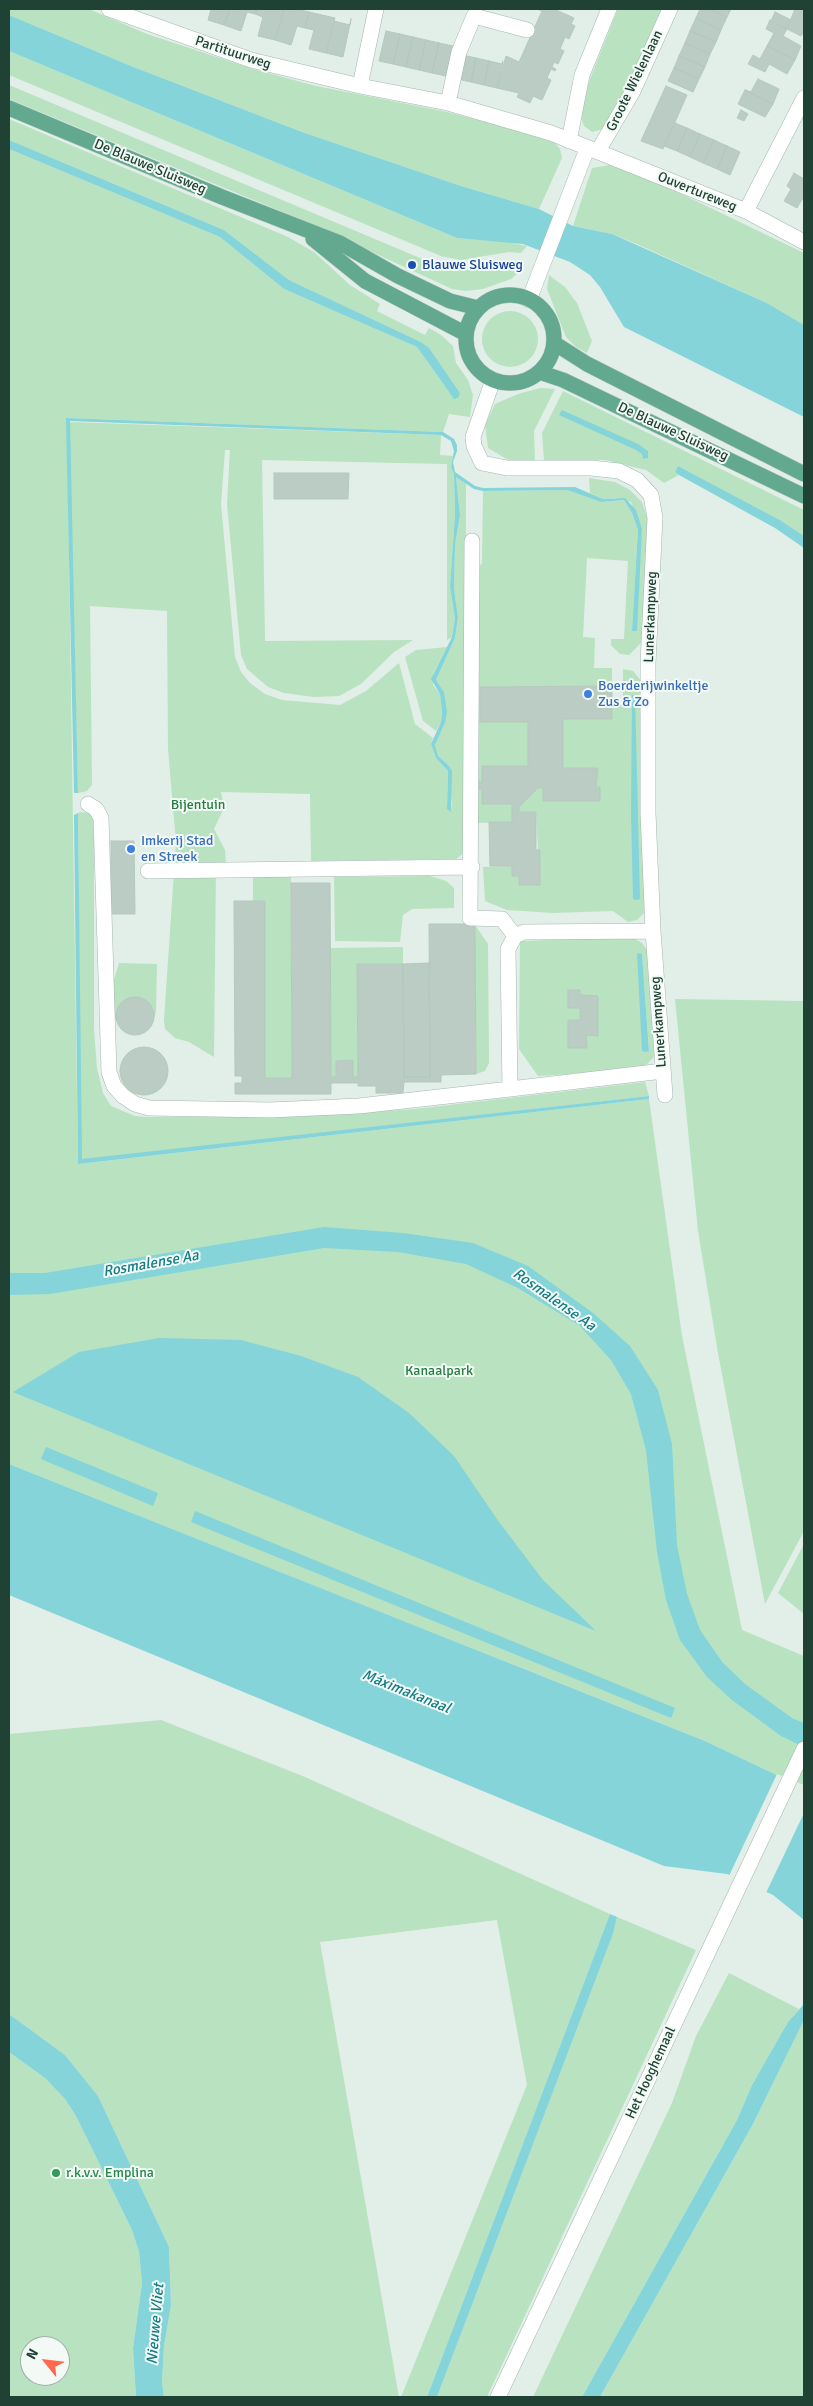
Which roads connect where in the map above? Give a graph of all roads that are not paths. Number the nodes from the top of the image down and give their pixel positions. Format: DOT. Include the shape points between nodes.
graph roads {
  1 [pos="109,9"];
  2 [pos="376,9"];
  3 [pos="608,9"];
  4 [pos="670,9"];
  5 [pos="527,30"];
  6 [pos="360,86"];
  7 [pos="804,98"];
  8 [pos="448,103"];
  9 [pos="9,108"];
  10 [pos="569,141"];
  11 [pos="593,150"];
  12 [pos="746,211"];
  13 [pos="292,225"];
  14 [pos="804,242"];
  15 [pos="529,300"];
  16 [pos="478,308"];
  17 [pos="466,334"];
  18 [pos="554,343"];
  19 [pos="539,372"];
  20 [pos="493,380"];
  21 [pos="804,474"];
  22 [pos="804,496"];
  23 [pos="472,541"];
  24 [pos="88,804"];
  25 [pos="472,867"];
  26 [pos="148,871"];
  27 [pos="652,932"];
  28 [pos="515,936"];
  29 [pos="662,1070"];
  30 [pos="510,1089"];
  31 [pos="665,1095"];
  32 [pos="804,1749"];
  33 [pos="498,2397"];
  1 -- 6 [label="street, Partituurweg" via="251,60"];
  2 -- 6 [label="street"];
  3 -- 10 [label="street" via="582,75"];
  4 -- 11 [label="street, Groote Wielenlaan" via="633,92"];
  5 -- 8 [label="street" via="474,16 459,52"];
  6 -- 8 [label="street, Partituurweg"];
  7 -- 12 [label="street"];
  8 -- 10 [label="street, Partituurweg"];
  9 -- 13 [label="main road, De Blauwe Sluisweg"];
  10 -- 11 [label="street, Partituurweg"];
  11 -- 12 [label="street, Ouvertureweg"];
  11 -- 15 [label="street, Groote Wielenlaan" via="575,181"];
  12 -- 14 [label="street, Ouvertureweg"];
  13 -- 16 [label="main road, De Blauwe Sluisweg" via="340,243 450,301"];
  13 -- 17 [label="main road, De Blauwe Sluisweg" via="365,281"];
  15 -- 16 [label="main road" via="502,296"];
  15 -- 18 [label="main road" via="550,322"];
  16 -- 17 [label="main road"];
  17 -- 20 [label="main road" via="472,361 480,372"];
  18 -- 19 [label="main road" via="549,359"];
  18 -- 21 [label="main road, De Blauwe Sluisweg" via="587,364"];
  19 -- 20 [label="main road" via="522,382"];
  19 -- 22 [label="main road, De Blauwe Sluisweg" via="563,380"];
  20 -- 27 [label="street, Lunerkampweg" via="473,436 482,463 507,468 619,471 637,480 651,496 655,518 649,636 648,813"];
  23 -- 25 [label="street"];
  24 -- 30 [label="street" via="101,818 108,1072 123,1096 149,1108 270,1110 359,1106"];
  25 -- 26 [label="street"];
  25 -- 28 [label="street" via="470,918 502,919"];
  27 -- 28 [label="street" via="524,932"];
  27 -- 29 [label="street, Lunerkampweg"];
  28 -- 30 [label="street" via="508,949"];
  29 -- 30 [label="street"];
  29 -- 31 [label="street, Lunerkampweg"];
  32 -- 33 [label="street, Het Hooghemaal"];
}
